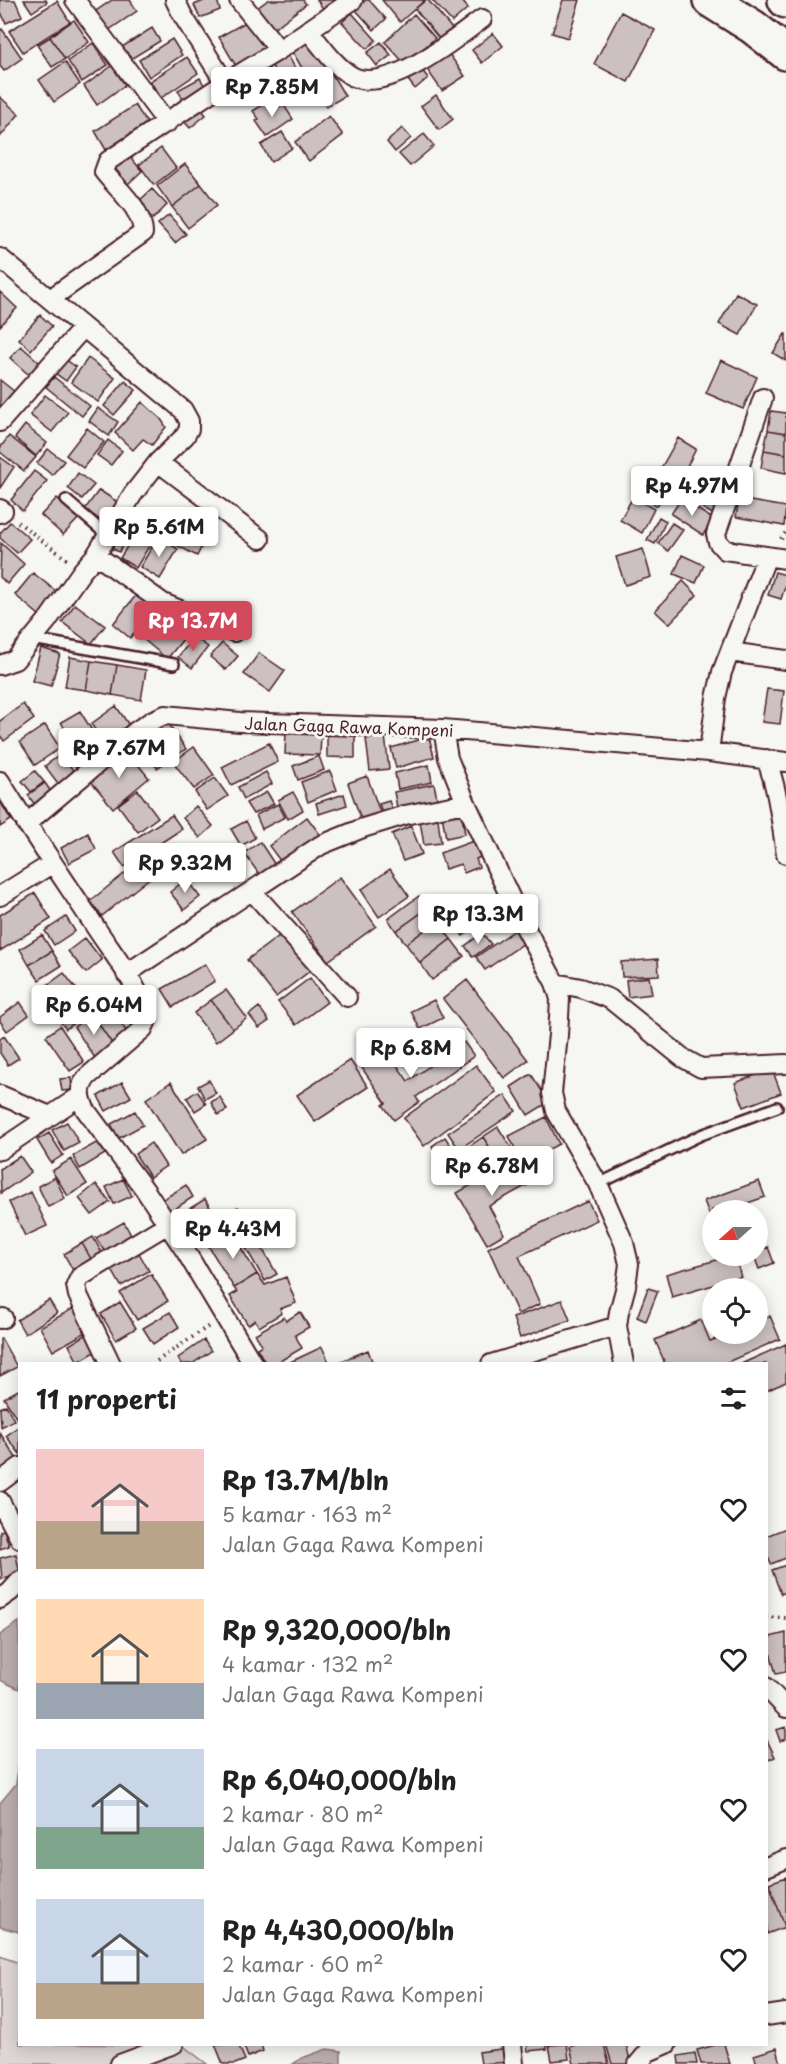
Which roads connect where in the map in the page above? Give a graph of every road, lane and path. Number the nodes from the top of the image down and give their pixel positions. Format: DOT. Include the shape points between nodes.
graph roads {
  1 [pos="75,0"];
  2 [pos="175,0"];
  3 [pos="239,0"];
  4 [pos="353,0"];
  5 [pos="710,0"];
  6 [pos="482,19"];
  7 [pos="308,30"];
  8 [pos="279,50"];
  9 [pos="786,52"];
  10 [pos="225,83"];
  11 [pos="167,123"];
  12 [pos="0,258"];
  13 [pos="50,299"];
  14 [pos="83,328"];
  15 [pos="764,398"];
  16 [pos="0,422"];
  17 [pos="159,462"];
  18 [pos="66,500"];
  19 [pos="1,511"];
  20 [pos="108,536"];
  21 [pos="260,539"];
  22 [pos="96,555"];
  23 [pos="767,556"];
  24 [pos="786,559"];
  25 [pos="82,572"];
  26 [pos="234,632"];
  27 [pos="32,639"];
  28 [pos="730,652"];
  29 [pos="786,660"];
  30 [pos="174,664"];
  31 [pos="0,665"];
  32 [pos="443,729"];
  33 [pos="709,752"];
  34 [pos="766,759"];
  35 [pos="786,762"];
  36 [pos="0,781"];
  37 [pos="466,803"];
  38 [pos="26,824"];
  39 [pos="786,854"];
  40 [pos="53,863"];
  41 [pos="252,891"];
  42 [pos="0,896"];
  43 [pos="126,974"];
  44 [pos="555,983"];
  45 [pos="347,997"];
  46 [pos="786,1064"];
  47 [pos="0,1095"];
  48 [pos="80,1096"];
  49 [pos="777,1107"];
  50 [pos="50,1116"];
  51 [pos="0,1150"];
  52 [pos="598,1184"];
  53 [pos="168,1224"];
  54 [pos="225,1316"];
  55 [pos="617,1326"];
  56 [pos="157,1361"];
  57 [pos="110,1362"];
  58 [pos="252,1362"];
  59 [pos="498,1362"];
  60 [pos="624,1362"];
  61 [pos="18,1468"];
  62 [pos="0,1482"];
  63 [pos="0,1501"];
  64 [pos="18,1535"];
  65 [pos="18,1583"];
  66 [pos="0,1599"];
  67 [pos="768,1617"];
  68 [pos="786,1618"];
  69 [pos="768,1689"];
  70 [pos="786,1708"];
  71 [pos="786,1859"];
  72 [pos="768,1866"];
  73 [pos="786,2013"];
  74 [pos="768,2016"];
  75 [pos="169,2046"];
  76 [pos="512,2046"];
  77 [pos="633,2046"];
  78 [pos="662,2046"];
  79 [pos="638,2063"];
  80 [pos="120,2064"];
  81 [pos="514,2064"];
  1 -- 11 [label="street"];
  2 -- 10 [label="street"];
  3 -- 8 [label="street"];
  4 -- 7 [label="street"];
  5 -- 9 [label="highway"];
  6 -- 7 [label="street" via="400,73 366,80 351,76"];
  7 -- 8 [label="street"];
  8 -- 10 [label="street"];
  10 -- 11 [label="street"];
  11 -- 13 [label="street" via="108,161 104,172 139,213 143,233"];
  12 -- 13 [label="street"];
  13 -- 14 [label="street"];
  14 -- 16 [label="street"];
  14 -- 17 [label="street" via="183,410 189,429"];
  15 -- 23 [label="street" via="716,534 725,550"];
  17 -- 20 [label="street" via="133,494"];
  17 -- 21 [label="street"];
  18 -- 20 [label="lane"];
  19 -- 25 [label="path"];
  20 -- 22 [label="street"];
  22 -- 25 [label="street"];
  22 -- 26 [label="street" via="163,603"];
  23 -- 24 [label="street"];
  23 -- 28 [label="street"];
  25 -- 27 [label="street"];
  27 -- 30 [label="lane"];
  27 -- 31 [label="street" via="15,660"];
  28 -- 29 [label="street"];
  28 -- 33 [label="street" via="716,698"];
  32 -- 33 [label="street, Jalan Gaga Rawa Kompeni"];
  32 -- 37 [label="street" via="448,758"];
  32 -- 38 [label="street, Jalan Gaga Rawa Kompeni" via="240,722 165,715 136,731"];
  33 -- 34 [label="street, Jalan Gaga Rawa Kompeni"];
  34 -- 35 [label="street, Jalan Gaga Rawa Kompeni"];
  34 -- 39 [label="street" via="773,776"];
  36 -- 38 [label="street"];
  37 -- 41 [label="street" via="405,815 342,836 321,845"];
  37 -- 44 [label="street"];
  38 -- 40 [label="street"];
  40 -- 42 [label="street"];
  40 -- 43 [label="street"];
  41 -- 43 [label="street"];
  41 -- 45 [label="street"];
  43 -- 48 [label="street" via="148,1018 143,1029 87,1077"];
  44 -- 46 [label="street" via="610,999 682,1058 701,1068"];
  44 -- 52 [label="street" via="560,999 552,1093 556,1112"];
  47 -- 50 [label="street"];
  48 -- 50 [label="street"];
  48 -- 53 [label="street" via="85,1109"];
  49 -- 52 [label="lane" via="701,1135"];
  50 -- 51 [label="street"];
  52 -- 55 [label="street" via="624,1243 628,1264"];
  53 -- 54 [label="street"];
  53 -- 57 [label="street" via="80,1277 76,1285"];
  54 -- 56 [label="path"];
  54 -- 58 [label="street"];
  55 -- 59 [label="street"];
  55 -- 60 [label="street"];
  61 -- 62 [label="street"];
  63 -- 64 [label="street"];
  65 -- 66 [label="street"];
  67 -- 68 [label="path"];
  69 -- 70 [label="street"];
  71 -- 72 [label="street"];
  73 -- 74 [label="street"];
  75 -- 80 [label="street"];
  76 -- 81 [label="street"];
  77 -- 79 [label="street"];
  78 -- 79 [label="street" via="648,2052"];
}
